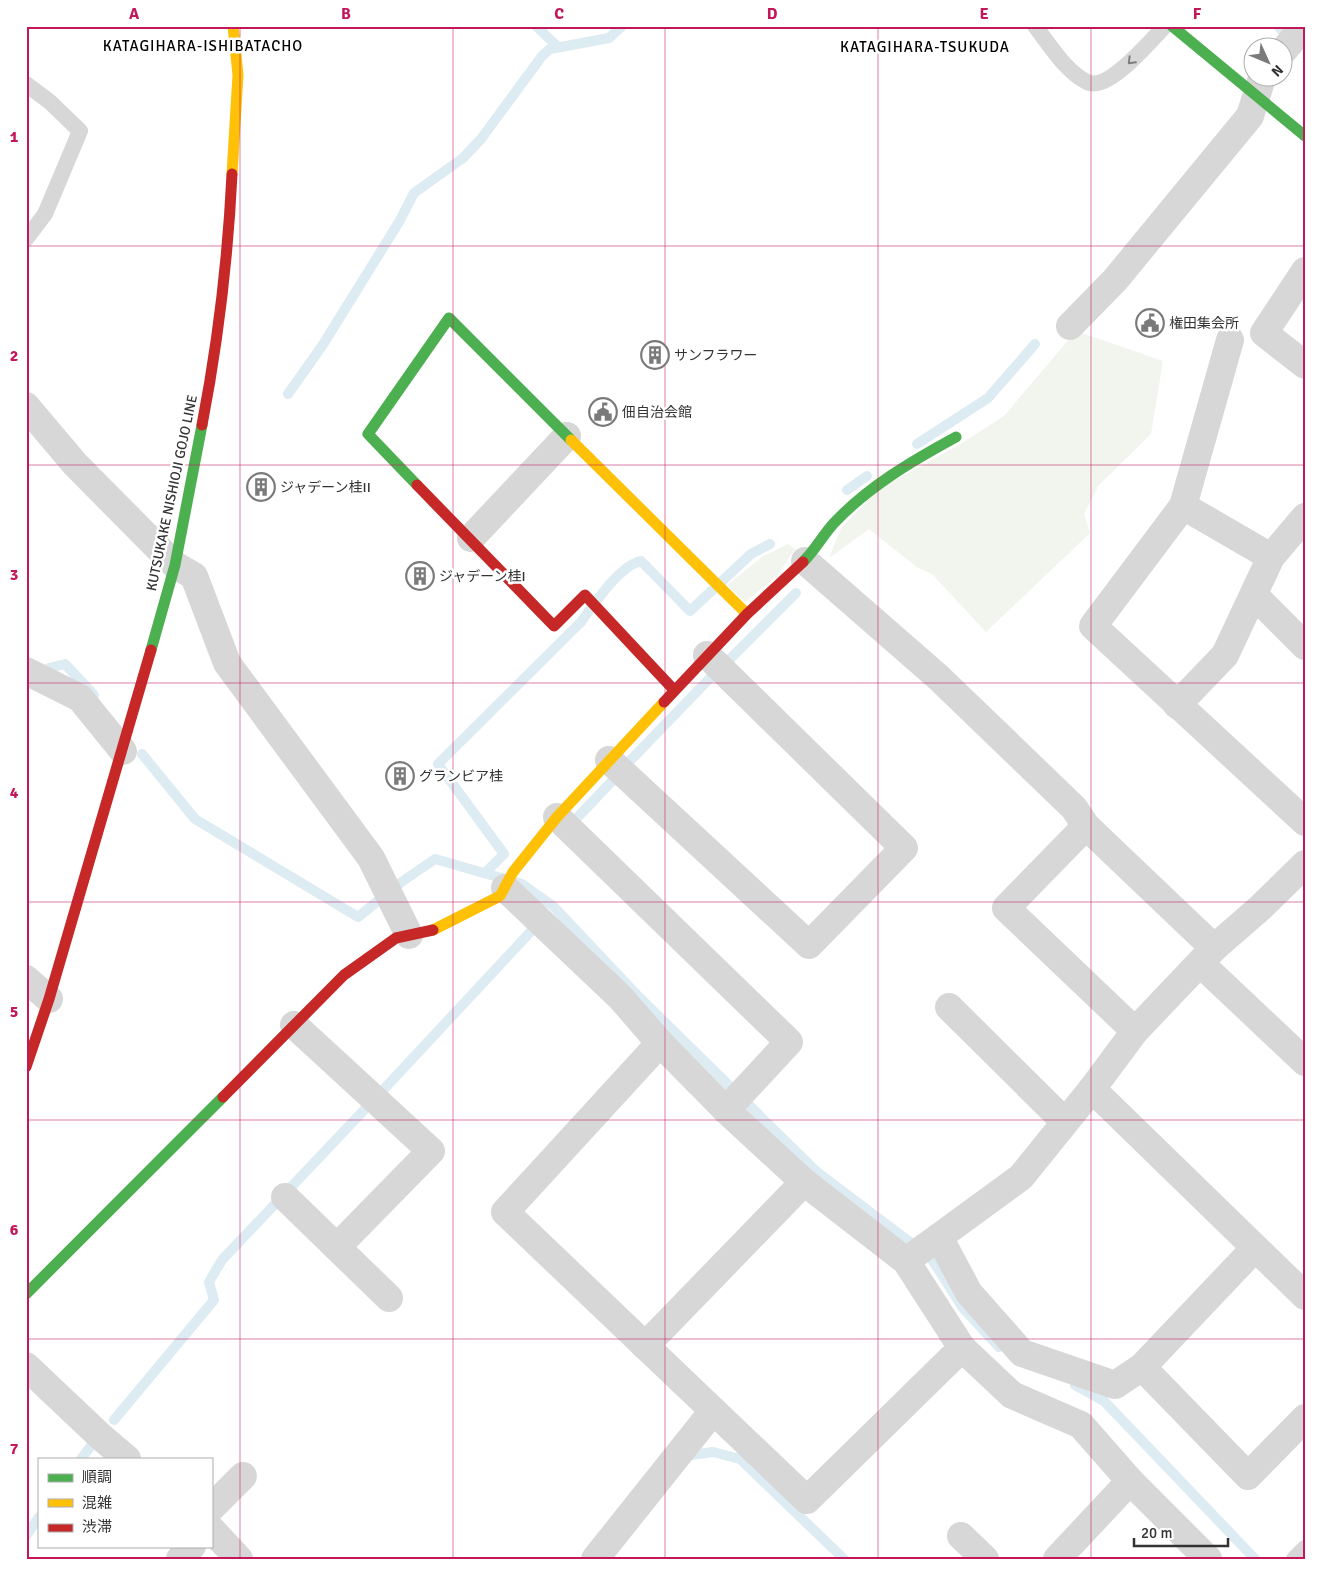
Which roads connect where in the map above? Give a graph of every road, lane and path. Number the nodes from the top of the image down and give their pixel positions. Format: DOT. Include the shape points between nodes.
graph roads {
  1 [pos="233,26"];
  2 [pos="1035,26"];
  3 [pos="1165,26"];
  4 [pos="1172,26"];
  5 [pos="1304,26"];
  6 [pos="1294,38"];
  7 [pos="1244,76"];
  8 [pos="26,84"];
  9 [pos="1259,88"];
  10 [pos="1260,88"];
  11 [pos="1305,136"];
  12 [pos="26,240"];
  13 [pos="1305,270"];
  14 [pos="1070,326"];
  15 [pos="1230,340"];
  16 [pos="1305,365"];
  17 [pos="26,406"];
  18 [pos="567,436"];
  19 [pos="956,437"];
  20 [pos="1184,506"];
  21 [pos="1305,516"];
  22 [pos="470,538"];
  23 [pos="1271,557"];
  24 [pos="805,561"];
  25 [pos="175,566"];
  26 [pos="1254,595"];
  27 [pos="747,614"];
  28 [pos="1305,646"];
  29 [pos="707,655"];
  30 [pos="33,675"];
  31 [pos="674,690"];
  32 [pos="1177,705"];
  33 [pos="123,751"];
  34 [pos="608,760"];
  35 [pos="557,817"];
  36 [pos="1305,822"];
  37 [pos="1086,826"];
  38 [pos="1305,864"];
  39 [pos="509,880"];
  40 [pos="409,935"];
  41 [pos="1207,955"];
  42 [pos="26,979"];
  43 [pos="49,999"];
  44 [pos="950,1007"];
  45 [pos="294,1025"];
  46 [pos="1135,1031"];
  47 [pos="660,1043"];
  48 [pos="1305,1062"];
  49 [pos="26,1067"];
  50 [pos="1092,1089"];
  51 [pos="734,1102"];
  52 [pos="1065,1122"];
  53 [pos="804,1182"];
  54 [pos="285,1197"];
  55 [pos="337,1247"];
  56 [pos="1255,1248"];
  57 [pos="921,1250"];
  58 [pos="26,1294"];
  59 [pos="1305,1296"];
  60 [pos="389,1298"];
  61 [pos="646,1346"];
  62 [pos="962,1348"];
  63 [pos="26,1366"];
  64 [pos="1142,1367"];
  65 [pos="713,1411"];
  66 [pos="1305,1418"];
  67 [pos="126,1458"];
  68 [pos="243,1476"];
  69 [pos="1130,1480"];
  70 [pos="212,1507"];
  71 [pos="212,1531"];
  72 [pos="961,1536"];
  73 [pos="190,1548"];
  74 [pos="1305,1548"];
  75 [pos="180,1559"];
  76 [pos="239,1559"];
  77 [pos="595,1559"];
  78 [pos="985,1559"];
  79 [pos="1057,1559"];
  80 [pos="1208,1559"];
  81 [pos="1294,1559"];
  1 -- 25 [label="street, KUTSUKAKE NISHIOJI GOJO LINE" via="238,75 229,237 211,377"];
  3 -- 2 [label="lane, one-way" via="1122,69 1101,83 1089,83 1072,71"];
  4 -- 7 [label="street"];
  5 -- 6 [label="street"];
  8 -- 12 [label="lane" via="80,130 44,214"];
  9 -- 14 [label="street" via="1250,116 1115,280"];
  10 -- 11 [label="street"];
  13 -- 16 [label="street" via="1264,333"];
  15 -- 20 [label="street"];
  17 -- 25 [label="street" via="75,464"];
  18 -- 22 [label="street"];
  18 -- 22 [label="street" via="449,318 368,434"];
  18 -- 27 [label="street"];
  19 -- 24 [label="street" via="868,491 833,524"];
  20 -- 23 [label="street"];
  20 -- 32 [label="street" via="1093,626"];
  21 -- 23 [label="street"];
  22 -- 31 [label="street" via="554,626 585,595"];
  23 -- 26 [label="street"];
  24 -- 27 [label="street"];
  24 -- 37 [label="street" via="938,678 1074,808"];
  25 -- 33 [label="street, KUTSUKAKE NISHIOJI GOJO LINE"];
  25 -- 40 [label="street" via="194,576 227,663 372,858"];
  26 -- 28 [label="street"];
  26 -- 32 [label="street" via="1225,655"];
  27 -- 29 [label="street"];
  29 -- 31 [label="street"];
  29 -- 34 [label="street" via="904,848 809,945"];
  30 -- 33 [label="street" via="80,698"];
  31 -- 34 [label="street"];
  32 -- 36 [label="street"];
  33 -- 43 [label="street, KUTSUKAKE NISHIOJI GOJO LINE"];
  34 -- 35 [label="street"];
  35 -- 39 [label="street"];
  35 -- 51 [label="street" via="789,1042"];
  37 -- 41 [label="street"];
  37 -- 46 [label="street" via="1006,908"];
  38 -- 41 [label="street"];
  39 -- 40 [label="street" via="500,896 434,930"];
  39 -- 47 [label="street"];
  40 -- 45 [label="street" via="396,938 344,975"];
  41 -- 46 [label="street"];
  41 -- 48 [label="street"];
  42 -- 43 [label="street"];
  43 -- 49 [label="street, KUTSUKAKE NISHIOJI GOJO LINE"];
  44 -- 52 [label="street"];
  45 -- 55 [label="street" via="431,1151"];
  45 -- 58 [label="street"];
  46 -- 50 [label="street"];
  47 -- 51 [label="street"];
  47 -- 61 [label="street" via="505,1212"];
  50 -- 52 [label="street"];
  50 -- 56 [label="street"];
  51 -- 53 [label="street"];
  52 -- 57 [label="street" via="1021,1177"];
  53 -- 57 [label="street"];
  53 -- 61 [label="street"];
  54 -- 55 [label="street"];
  55 -- 60 [label="street"];
  56 -- 59 [label="street"];
  56 -- 64 [label="street"];
  57 -- 62 [label="street"];
  57 -- 64 [label="street" via="969,1293 1022,1353 1114,1385"];
  61 -- 65 [label="street"];
  62 -- 65 [label="street" via="807,1500"];
  62 -- 69 [label="street" via="1012,1395 1081,1425"];
  63 -- 67 [label="street"];
  64 -- 66 [label="street" via="1248,1476"];
  65 -- 77 [label="street"];
  68 -- 70 [label="street"];
  69 -- 79 [label="street"];
  69 -- 80 [label="street"];
  71 -- 76 [label="street"];
  72 -- 78 [label="street"];
  73 -- 75 [label="street"];
  74 -- 81 [label="lane"];
}
